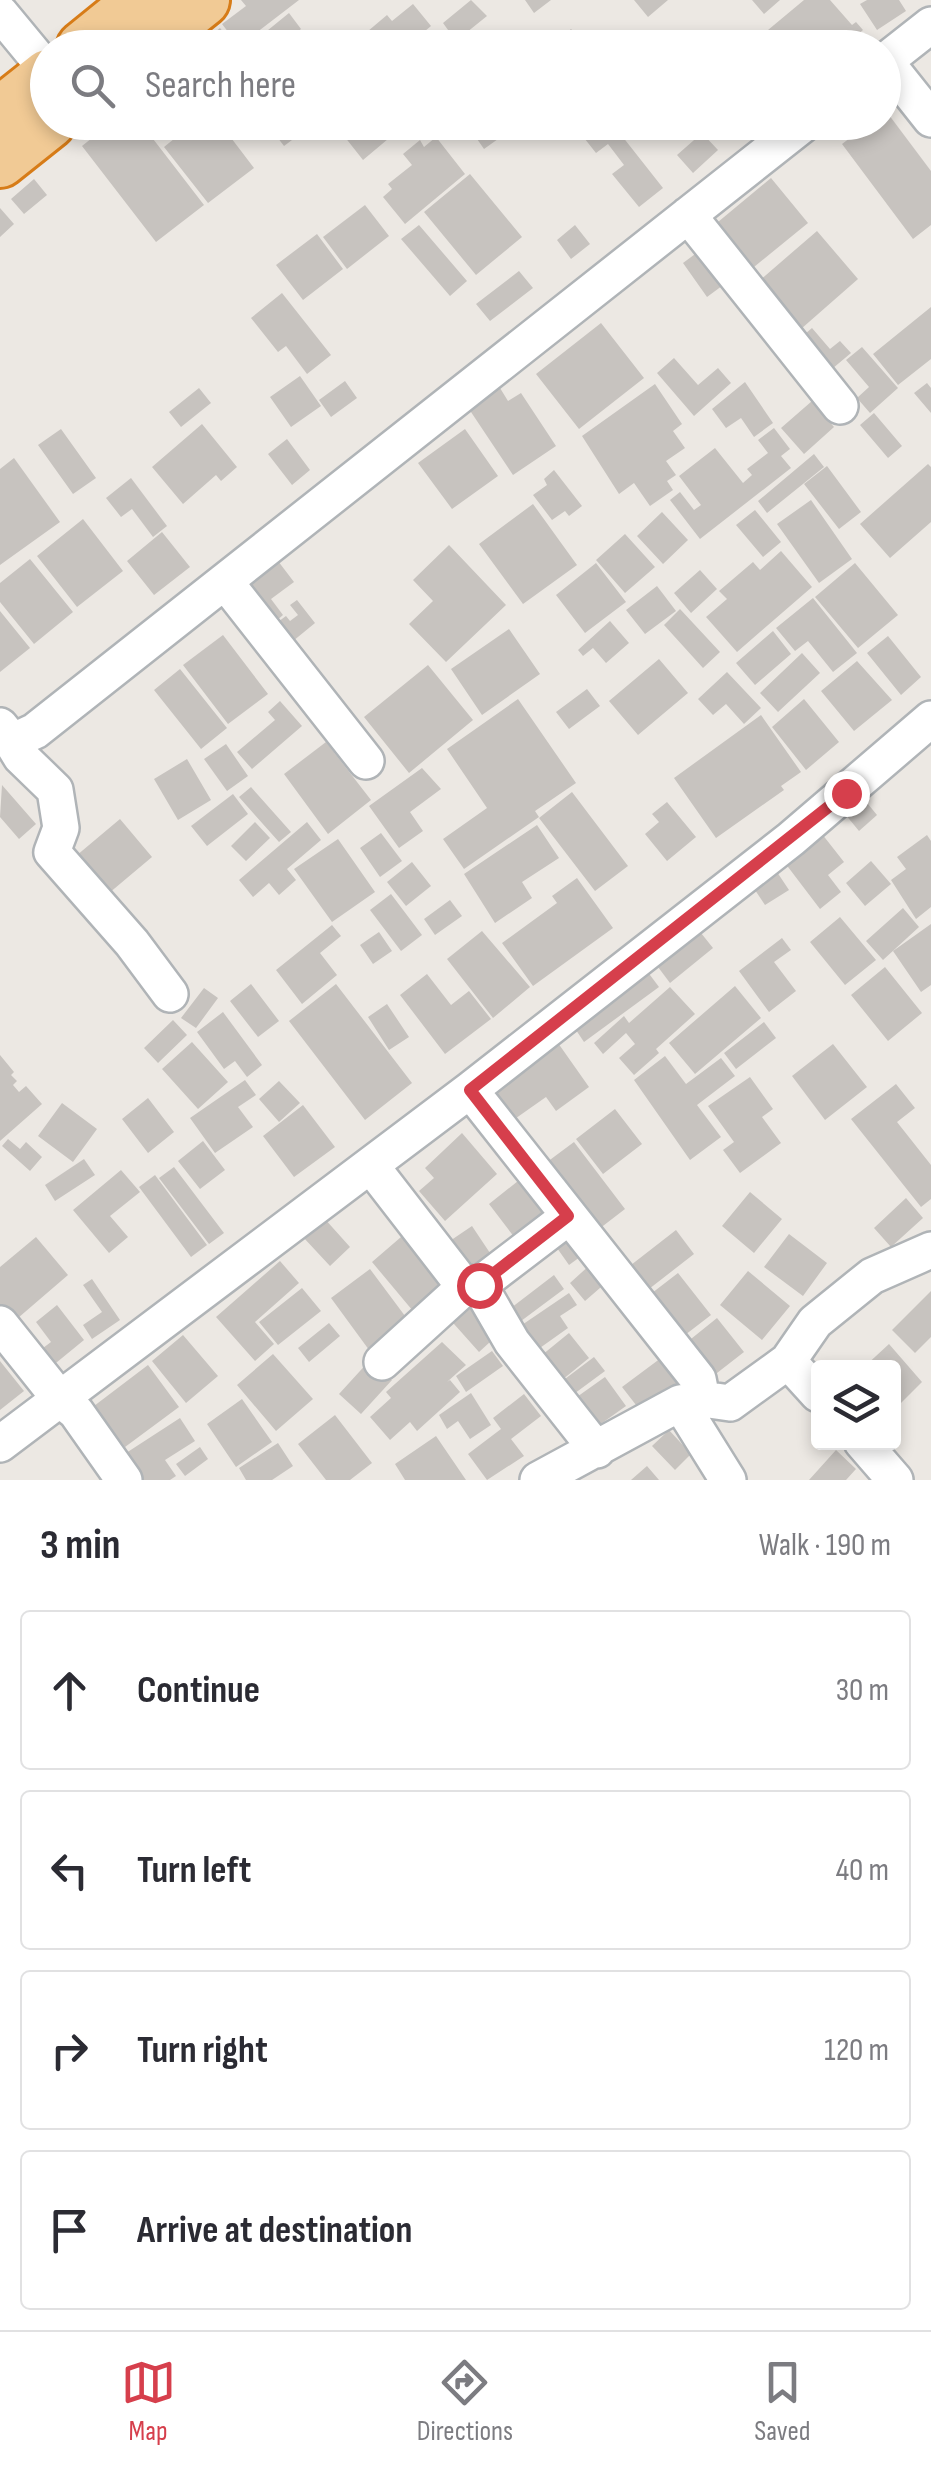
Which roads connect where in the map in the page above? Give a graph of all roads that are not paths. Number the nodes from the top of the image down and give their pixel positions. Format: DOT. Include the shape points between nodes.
graph roads {
  1 [pos="142,0"];
  2 [pos="203,0"];
  3 [pos="0,13"];
  4 [pos="931,25"];
  5 [pos="105,30"];
  6 [pos="166,30"];
  7 [pos="901,49"];
  8 [pos="30,51"];
  9 [pos="901,83"];
  10 [pos="30,89"];
  11 [pos="0,114"];
  12 [pos="931,120"];
  13 [pos="30,137"];
  14 [pos="783,140"];
  15 [pos="0,161"];
  16 [pos="688,215"];
  17 [pos="840,406"];
  18 [pos="226,583"];
  19 [pos="928,728"];
  20 [pos="7,749"];
  21 [pos="366,760"];
  22 [pos="170,994"];
  23 [pos="470,1090"];
  24 [pos="372,1166"];
  25 [pos="568,1216"];
  26 [pos="931,1250"];
  27 [pos="474,1284"];
  28 [pos="0,1324"];
  29 [pos="788,1361"];
  30 [pos="382,1362"];
  31 [pos="811,1386"];
  32 [pos="60,1399"];
  33 [pos="691,1401"];
  34 [pos="0,1444"];
  35 [pos="597,1450"];
  36 [pos="869,1450"];
  37 [pos="124,1480"];
  38 [pos="538,1480"];
  39 [pos="728,1480"];
  40 [pos="895,1480"];
  1 -- 5 [label="highway"];
  2 -- 6 [label="highway"];
  3 -- 8 [label="street"];
  4 -- 7 [label="street"];
  9 -- 12 [label="street"];
  10 -- 11 [label="highway"];
  13 -- 15 [label="highway"];
  14 -- 16 [label="street"];
  16 -- 17 [label="street"];
  16 -- 18 [label="street"];
  18 -- 20 [label="street"];
  18 -- 21 [label="street"];
  19 -- 23 [label="street"];
  20 -- 22 [label="street" via="55,790 61,828 52,852"];
  23 -- 24 [label="street"];
  23 -- 25 [label="street"];
  24 -- 27 [label="street" via="460,1281"];
  24 -- 32 [label="street"];
  25 -- 27 [label="street"];
  25 -- 33 [label="street" via="698,1380"];
  26 -- 29 [label="street" via="872,1276 815,1322"];
  27 -- 30 [label="street"];
  27 -- 35 [label="street"];
  28 -- 32 [label="street"];
  29 -- 31 [label="street"];
  29 -- 33 [label="street" via="730,1403"];
  32 -- 34 [label="street"];
  32 -- 37 [label="street"];
  33 -- 35 [label="street"];
  33 -- 39 [label="street"];
  35 -- 38 [label="street"];
  36 -- 40 [label="street"];
}
